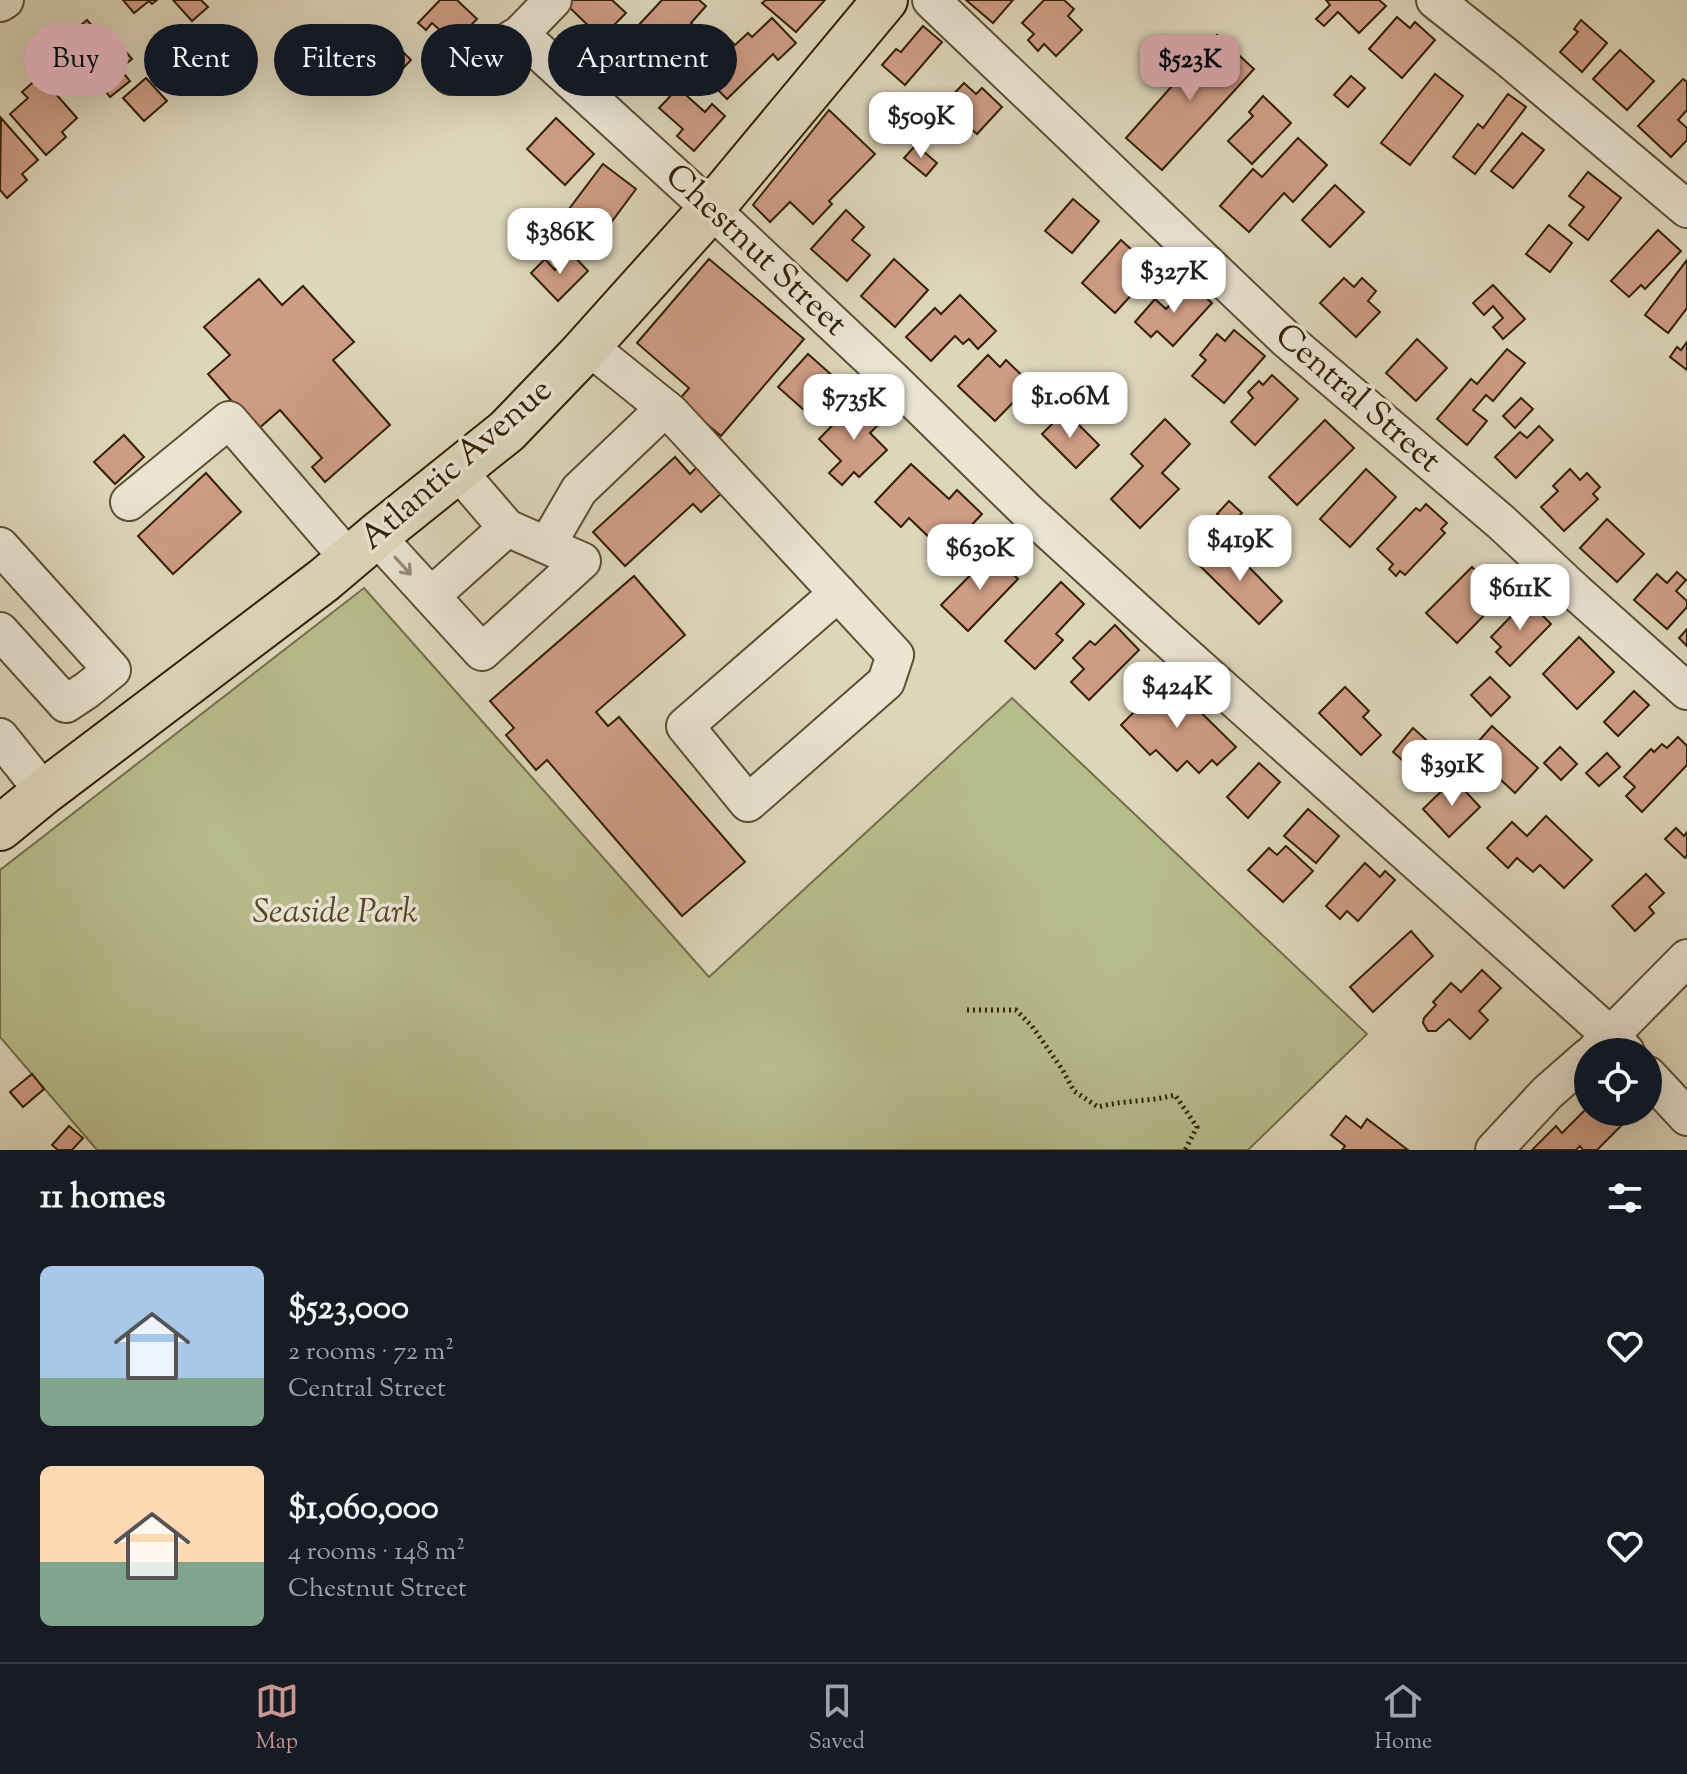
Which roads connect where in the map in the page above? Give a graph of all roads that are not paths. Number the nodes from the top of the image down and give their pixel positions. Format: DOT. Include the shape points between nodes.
graph roads {
  1 [pos="5,0"];
  2 [pos="553,0"];
  3 [pos="885,0"];
  4 [pos="931,0"];
  5 [pos="1435,0"];
  6 [pos="0,3"];
  7 [pos="530,24"];
  8 [pos="532,45"];
  9 [pos="1683,193"];
  10 [pos="711,209"];
  11 [pos="588,346"];
  12 [pos="665,408"];
  13 [pos="458,471"];
  14 [pos="129,502"];
  15 [pos="507,528"];
  16 [pos="547,545"];
  17 [pos="0,546"];
  18 [pos="362,548"];
  19 [pos="838,593"];
  20 [pos="431,596"];
  21 [pos="0,631"];
  22 [pos="87,690"];
  23 [pos="1687,691"];
  24 [pos="123,733"];
  25 [pos="0,737"];
  26 [pos="44,792"];
  27 [pos="0,828"];
  28 [pos="1687,958"];
  29 [pos="1593,1038"];
  30 [pos="1615,1038"];
  31 [pos="1574,1073"];
  32 [pos="1662,1090"];
  33 [pos="1687,1117"];
  34 [pos="1494,1150"];
  1 -- 6 [label="street"];
  2 -- 7 [label="street"];
  3 -- 10 [label="main road, Atlantic Avenue"];
  4 -- 23 [label="street, Central Street" via="1286,339 1501,522"];
  5 -- 9 [label="street"];
  8 -- 10 [label="street, Chestnut Street"];
  10 -- 11 [label="main road, Atlantic Avenue"];
  10 -- 29 [label="street, Chestnut Street"];
  11 -- 12 [label="street"];
  11 -- 13 [label="main road, Atlantic Avenue" via="507,431"];
  12 -- 16 [label="street" via="579,490"];
  12 -- 19 [label="street"];
  13 -- 15 [label="street"];
  13 -- 18 [label="main road, Atlantic Avenue"];
  14 -- 18 [label="street" via="229,420"];
  15 -- 16 [label="street"];
  15 -- 20 [label="street"];
  16 -- 20 [label="street" via="582,561 482,652"];
  17 -- 22 [label="street" via="112,670"];
  18 -- 20 [label="street, one-way"];
  18 -- 24 [label="main road, Atlantic Avenue"];
  19 -- 19 [label="street" via="895,655 886,682 748,803 685,726"];
  21 -- 22 [label="street" via="66,704"];
  22 -- 24 [label="street"];
  24 -- 26 [label="main road, Atlantic Avenue"];
  25 -- 26 [label="street"];
  26 -- 27 [label="main road, Atlantic Avenue"];
  28 -- 30 [label="street"];
  31 -- 34 [label="street" via="1547,1093"];
  32 -- 33 [label="street"];
}
